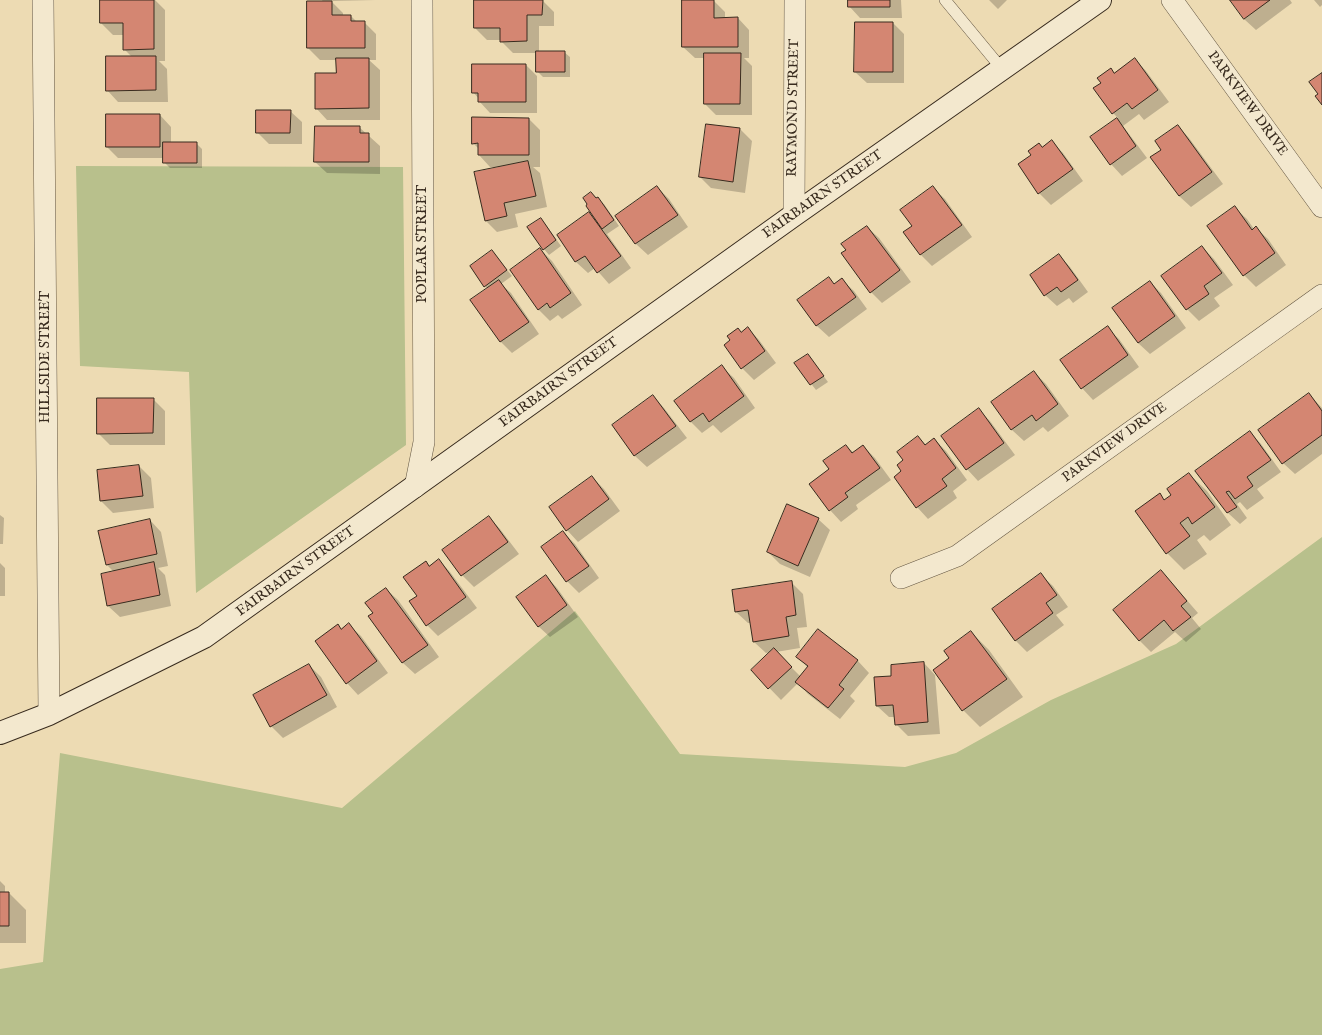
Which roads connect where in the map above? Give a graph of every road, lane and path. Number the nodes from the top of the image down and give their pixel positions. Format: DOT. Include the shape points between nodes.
graph roads {
  1 [pos="43,0"];
  2 [pos="422,0"];
  3 [pos="795,0"];
  4 [pos="945,0"];
  5 [pos="1100,0"];
  6 [pos="1172,0"];
  7 [pos="1002,69"];
  8 [pos="1322,207"];
  9 [pos="794,215"];
  10 [pos="1322,295"];
  11 [pos="415,486"];
  12 [pos="901,578"];
  13 [pos="49,714"];
  14 [pos="0,733"];
  1 -- 13 [label="street, HILLSIDE STREET"];
  2 -- 11 [label="street, POPLAR STREET" via="424,442"];
  3 -- 9 [label="street, RAYMOND STREET"];
  4 -- 7 [label="lane"];
  5 -- 7 [label="main road, FAIRBAIRN STREET"];
  6 -- 8 [label="street, PARKVIEW DRIVE"];
  7 -- 9 [label="main road, FAIRBAIRN STREET"];
  9 -- 11 [label="main road, FAIRBAIRN STREET"];
  10 -- 12 [label="street, PARKVIEW DRIVE" via="957,556"];
  11 -- 13 [label="main road, FAIRBAIRN STREET" via="204,637"];
  13 -- 14 [label="main road, FAIRBAIRN STREET"];
}
